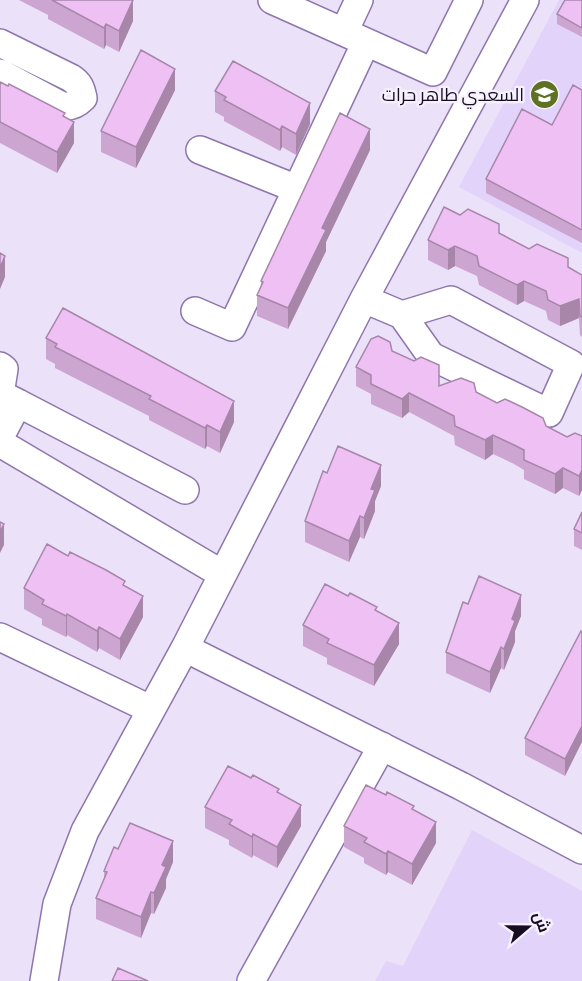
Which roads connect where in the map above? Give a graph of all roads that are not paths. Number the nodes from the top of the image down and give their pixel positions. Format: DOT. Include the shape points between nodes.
graph roads {
  1 [pos="273,0"];
  2 [pos="359,0"];
  3 [pos="469,0"];
  4 [pos="525,0"];
  5 [pos="355,37"];
  6 [pos="0,43"];
  7 [pos="0,73"];
  8 [pos="200,150"];
  9 [pos="297,189"];
  10 [pos="364,299"];
  11 [pos="195,311"];
  12 [pos="402,315"];
  13 [pos="0,366"];
  14 [pos="6,397"];
  15 [pos="0,437"];
  16 [pos="0,443"];
  17 [pos="185,490"];
  18 [pos="222,574"];
  19 [pos="0,637"];
  20 [pos="185,648"];
  21 [pos="150,709"];
  22 [pos="382,746"];
  23 [pos="582,850"];
  24 [pos="44,981"];
  25 [pos="251,981"];
  1 -- 5 [label="street"];
  2 -- 5 [label="street"];
  3 -- 5 [label="street" via="433,72"];
  4 -- 10 [label="street"];
  5 -- 9 [label="street"];
  6 -- 7 [label="street" via="77,81 82,98 68,107 60,105"];
  8 -- 9 [label="street"];
  9 -- 11 [label="street" via="232,327"];
  10 -- 12 [label="street"];
  10 -- 18 [label="street"];
  12 -- 12 [label="street" via="431,356 549,413 571,364 451,300"];
  13 -- 14 [label="street" via="4,369"];
  14 -- 15 [label="street"];
  14 -- 17 [label="street"];
  16 -- 18 [label="street"];
  18 -- 20 [label="street"];
  19 -- 21 [label="street"];
  20 -- 21 [label="street"];
  20 -- 22 [label="street"];
  21 -- 24 [label="street" via="85,831 57,904"];
  22 -- 23 [label="street"];
  22 -- 25 [label="street"];
}
